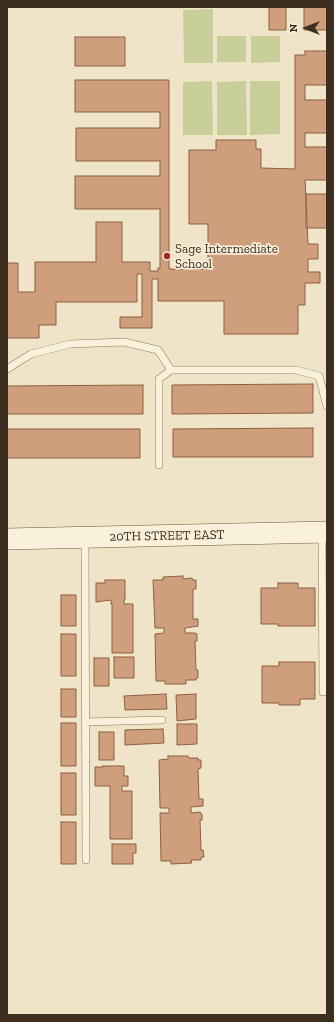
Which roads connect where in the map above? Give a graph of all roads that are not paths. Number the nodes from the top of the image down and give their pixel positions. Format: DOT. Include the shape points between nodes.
graph roads {
  1 [pos="7,369"];
  2 [pos="171,370"];
  3 [pos="327,406"];
  4 [pos="158,465"];
  5 [pos="325,532"];
  6 [pos="85,538"];
  7 [pos="7,539"];
  8 [pos="323,692"];
  9 [pos="162,720"];
  10 [pos="86,722"];
  11 [pos="86,860"];
  1 -- 2 [label="lane" via="31,354 70,344 124,342 158,350"];
  2 -- 3 [label="lane" via="296,370 319,376"];
  2 -- 4 [label="lane" via="159,379"];
  5 -- 6 [label="street, 20TH STREET EAST"];
  5 -- 8 [label="lane"];
  6 -- 7 [label="street, 20TH STREET EAST"];
  6 -- 10 [label="lane"];
  9 -- 10 [label="lane"];
  10 -- 11 [label="lane"];
}
